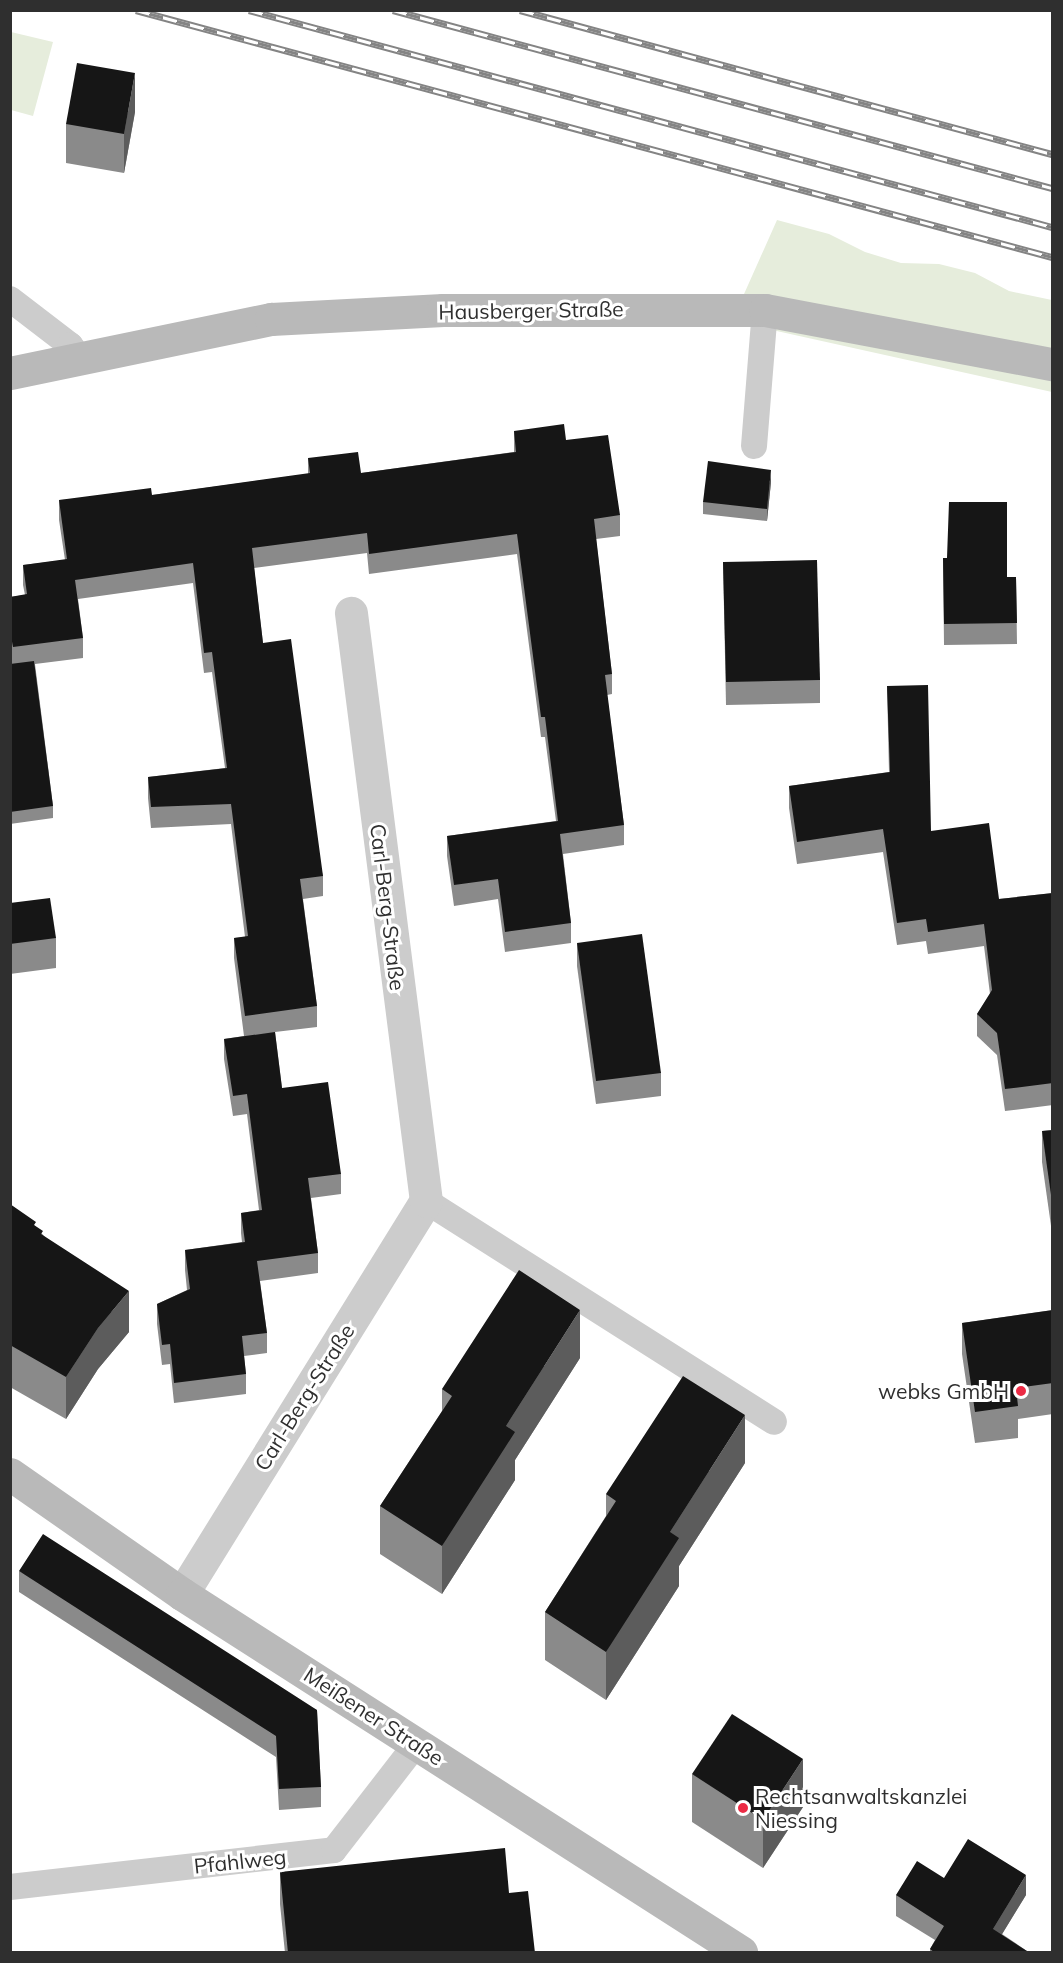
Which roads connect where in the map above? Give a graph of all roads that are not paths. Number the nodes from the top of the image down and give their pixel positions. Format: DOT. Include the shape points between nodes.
graph roads {
  1 [pos="10,299"];
  2 [pos="765,310"];
  3 [pos="80,359"];
  4 [pos="1053,364"];
  5 [pos="10,373"];
  6 [pos="753,446"];
  7 [pos="351,613"];
  8 [pos="426,1201"];
  9 [pos="774,1422"];
  10 [pos="10,1474"];
  11 [pos="182,1594"];
  12 [pos="417,1743"];
  13 [pos="10,1887"];
  14 [pos="741,1953"];
  1 -- 3 [label="lane" via="70,345"];
  2 -- 3 [label="main road, Hausberger Straße" via="443,310 271,319"];
  2 -- 4 [label="main road, Hausberger Straße"];
  2 -- 6 [label="lane"];
  3 -- 5 [label="main road, Hausberger Straße"];
  7 -- 8 [label="street, Carl-Berg-Straße"];
  8 -- 9 [label="lane"];
  8 -- 11 [label="street, Carl-Berg-Straße"];
  10 -- 11 [label="main road, Meißener Straße"];
  11 -- 12 [label="main road, Meißener Straße"];
  12 -- 13 [label="lane, Pfahlweg" via="334,1850"];
  12 -- 14 [label="main road, Meißener Straße"];
}
